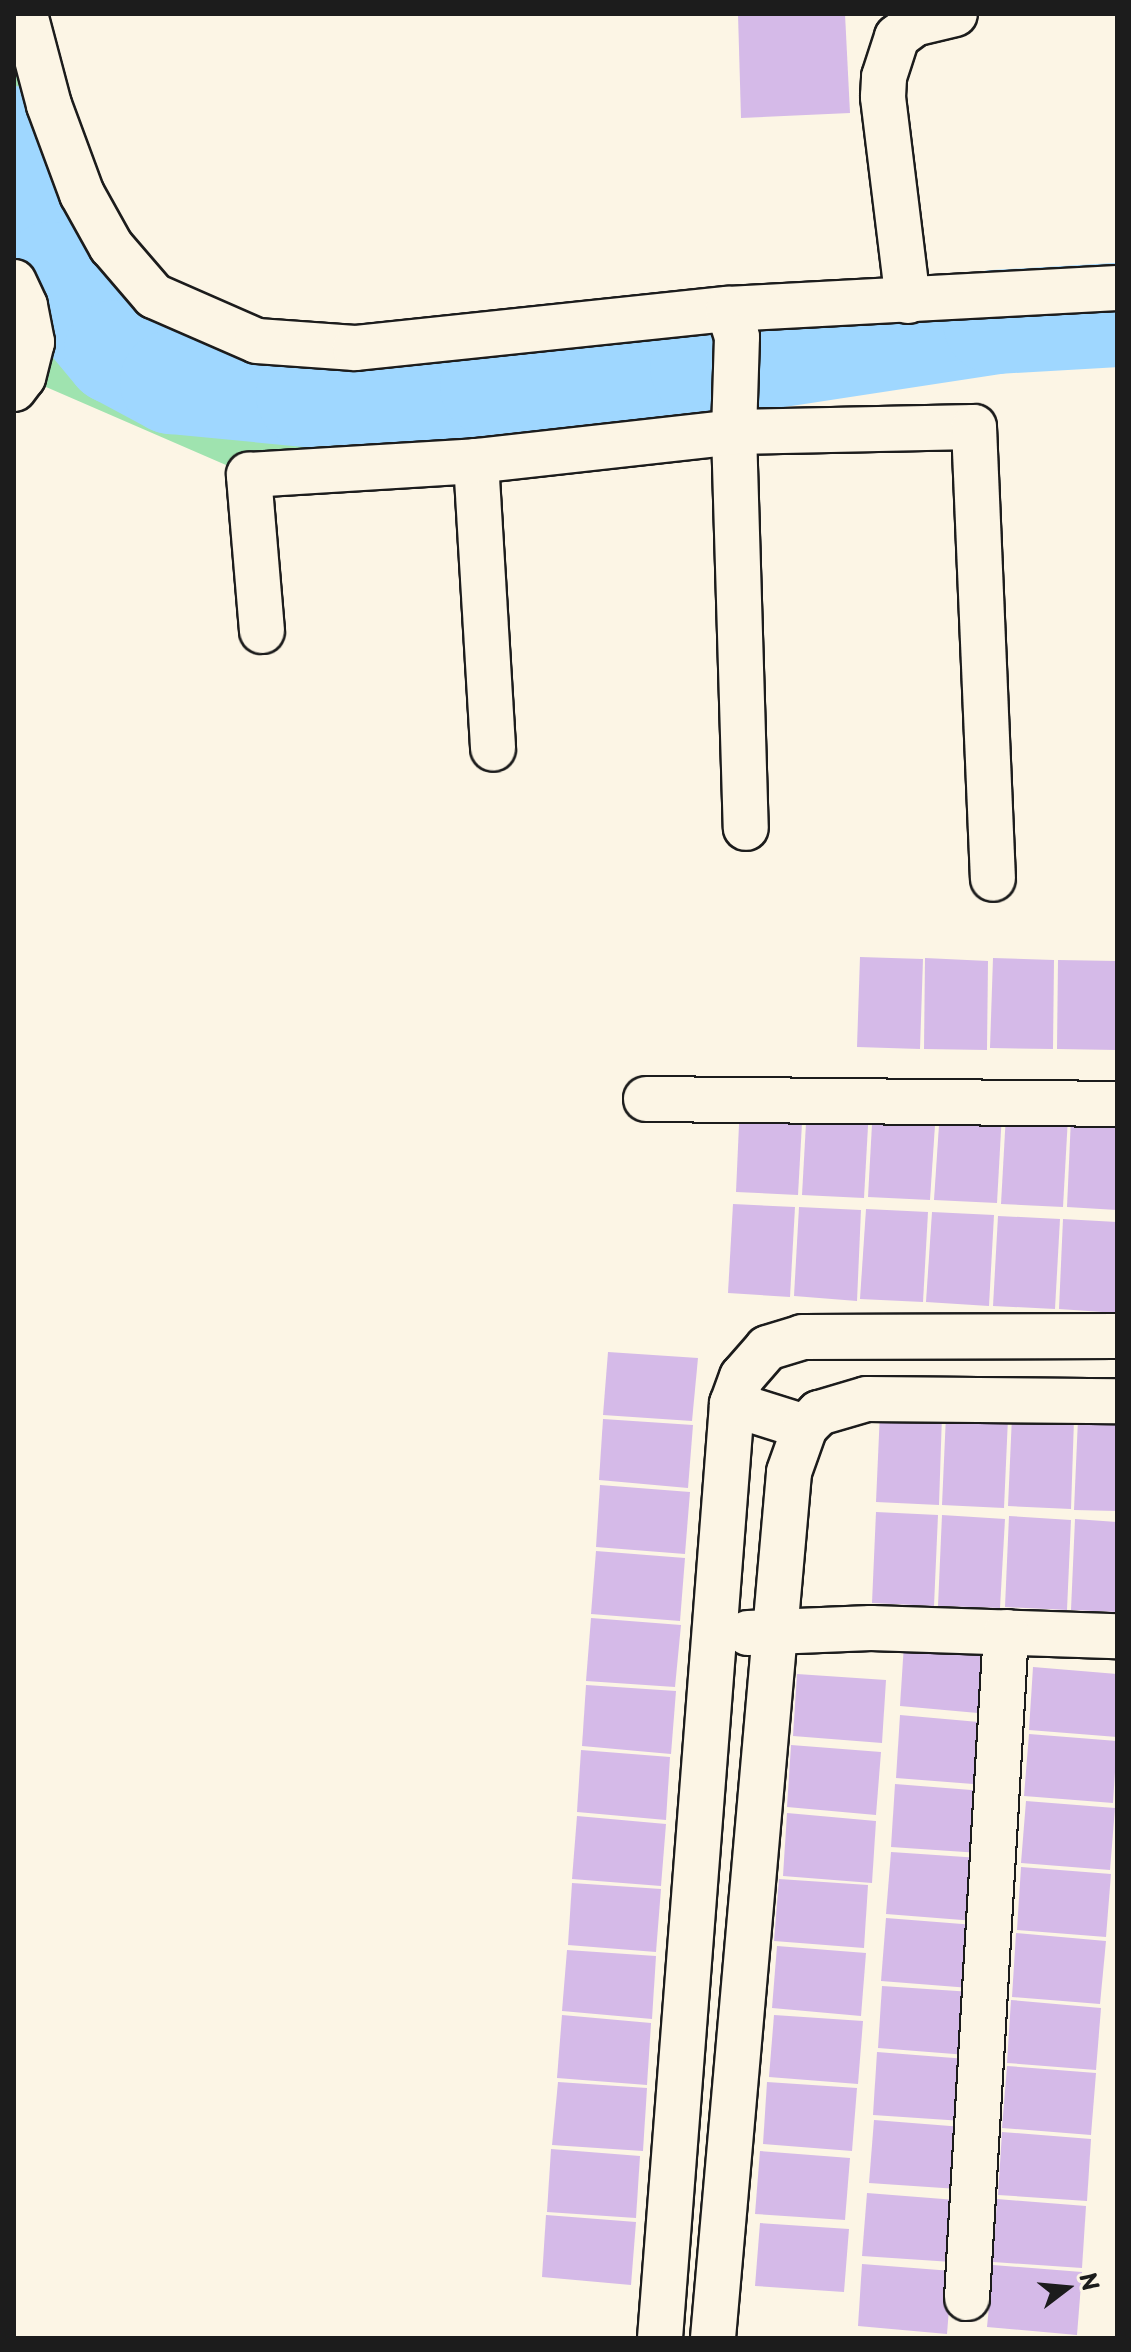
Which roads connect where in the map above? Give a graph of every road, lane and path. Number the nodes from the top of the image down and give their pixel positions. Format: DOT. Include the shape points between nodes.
graph roads {
  1 [pos="25,14"];
  2 [pos="955,14"];
  3 [pos="14,282"];
  4 [pos="1117,288"];
  5 [pos="908,301"];
  6 [pos="732,323"];
  7 [pos="17,380"];
  8 [pos="734,432"];
  9 [pos="476,461"];
  10 [pos="262,631"];
  11 [pos="493,748"];
  12 [pos="746,828"];
  13 [pos="993,879"];
  14 [pos="646,1099"];
  15 [pos="1117,1104"];
  16 [pos="1117,1336"];
  17 [pos="1117,1401"];
  18 [pos="732,1404"];
  19 [pos="805,1427"];
  20 [pos="1006,1632"];
  21 [pos="774,1633"];
  22 [pos="713,1634"];
  23 [pos="1117,1636"];
  24 [pos="967,2298"];
  25 [pos="660,2338"];
  26 [pos="713,2338"];
  1 -- 6 [label="street" via="49,105 82,194 111,246 154,296 257,341 355,348"];
  2 -- 5 [label="street" via="914,24 897,37 884,77"];
  3 -- 7 [label="street" via="32,342"];
  4 -- 5 [label="street"];
  5 -- 6 [label="street"];
  6 -- 8 [label="street"];
  8 -- 9 [label="street"];
  8 -- 12 [label="street"];
  8 -- 13 [label="street" via="974,427"];
  9 -- 10 [label="street" via="249,475"];
  9 -- 11 [label="street"];
  14 -- 15 [label="street"];
  16 -- 18 [label="street" via="802,1337 767,1348 753,1360"];
  17 -- 19 [label="street" via="867,1399 819,1413"];
  18 -- 19 [label="street"];
  18 -- 22 [label="street"];
  19 -- 21 [label="street" via="789,1472"];
  20 -- 21 [label="street" via="871,1628"];
  20 -- 23 [label="street"];
  20 -- 24 [label="street"];
  21 -- 22 [label="street"];
  21 -- 26 [label="street"];
  22 -- 25 [label="street"];
}
